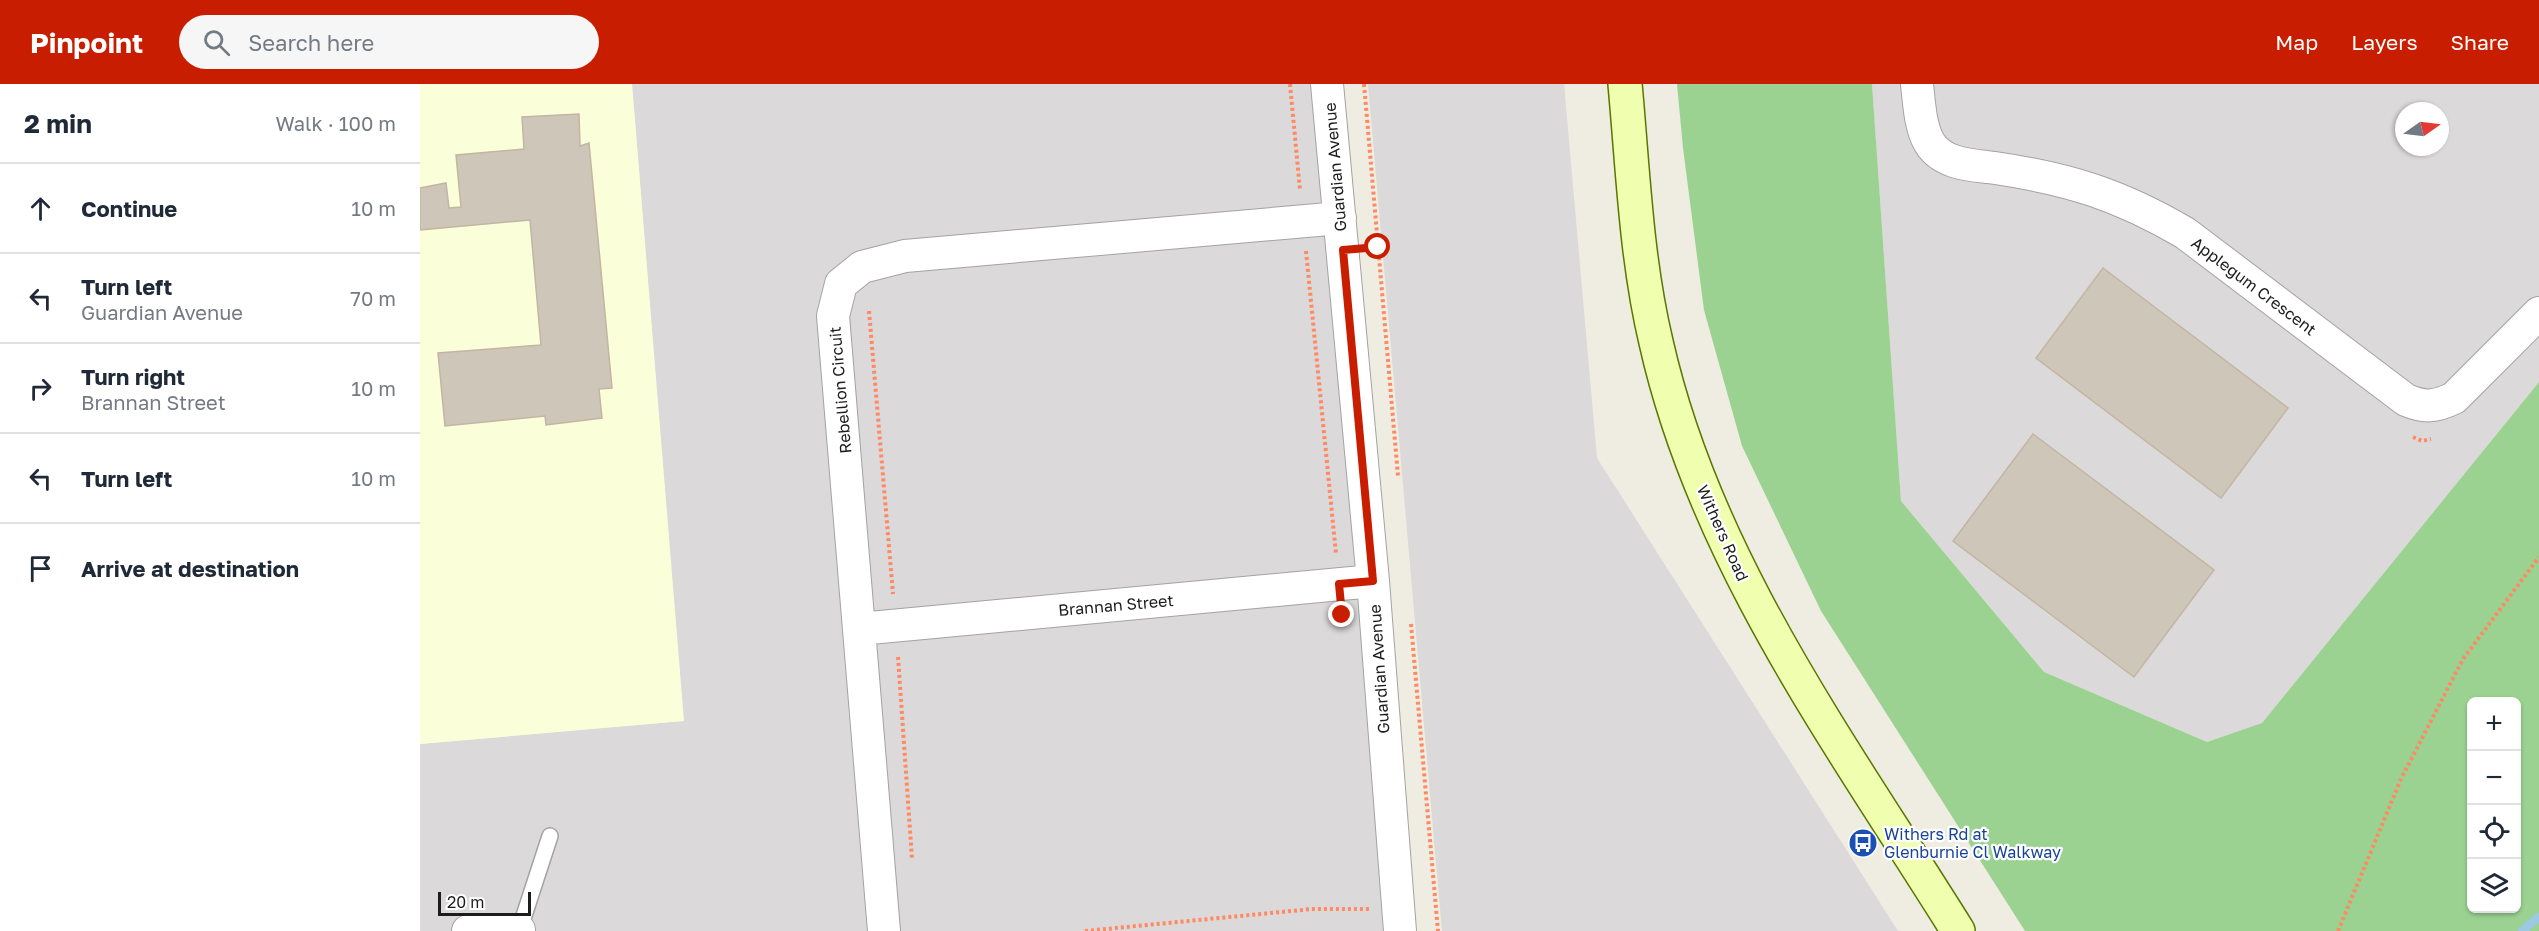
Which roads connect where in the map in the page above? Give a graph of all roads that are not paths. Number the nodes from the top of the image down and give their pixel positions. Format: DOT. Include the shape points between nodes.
graph roads {
  1 [pos="1327,84"];
  2 [pos="1625,84"];
  3 [pos="1917,84"];
  4 [pos="1340,218"];
  5 [pos="2539,313"];
  6 [pos="1373,581"];
  7 [pos="859,629"];
  8 [pos="550,836"];
  9 [pos="1391,928"];
  10 [pos="468,931"];
  11 [pos="519,931"];
  12 [pos="884,931"];
  13 [pos="1958,931"];
  1 -- 4 [label="street, Guardian Avenue"];
  2 -- 13 [label="main road, Withers Road" via="1643,281 1656,345 1695,470 1723,538 1772,633"];
  3 -- 5 [label="street, Applegum Crescent" via="1929,143 1947,159 2068,182 2145,210 2185,233 2406,400 2422,407 2438,406 2454,398"];
  4 -- 6 [label="street, Guardian Avenue"];
  4 -- 7 [label="street, Rebellion Circuit" via="905,256 862,267 841,284 833,316"];
  6 -- 7 [label="street, Brannan Street" via="901,639"];
  6 -- 9 [label="street, Guardian Avenue"];
  7 -- 12 [label="street, Rebellion Circuit"];
  8 -- 11 [label="lane"];
  10 -- 11 [label="street"];
}
